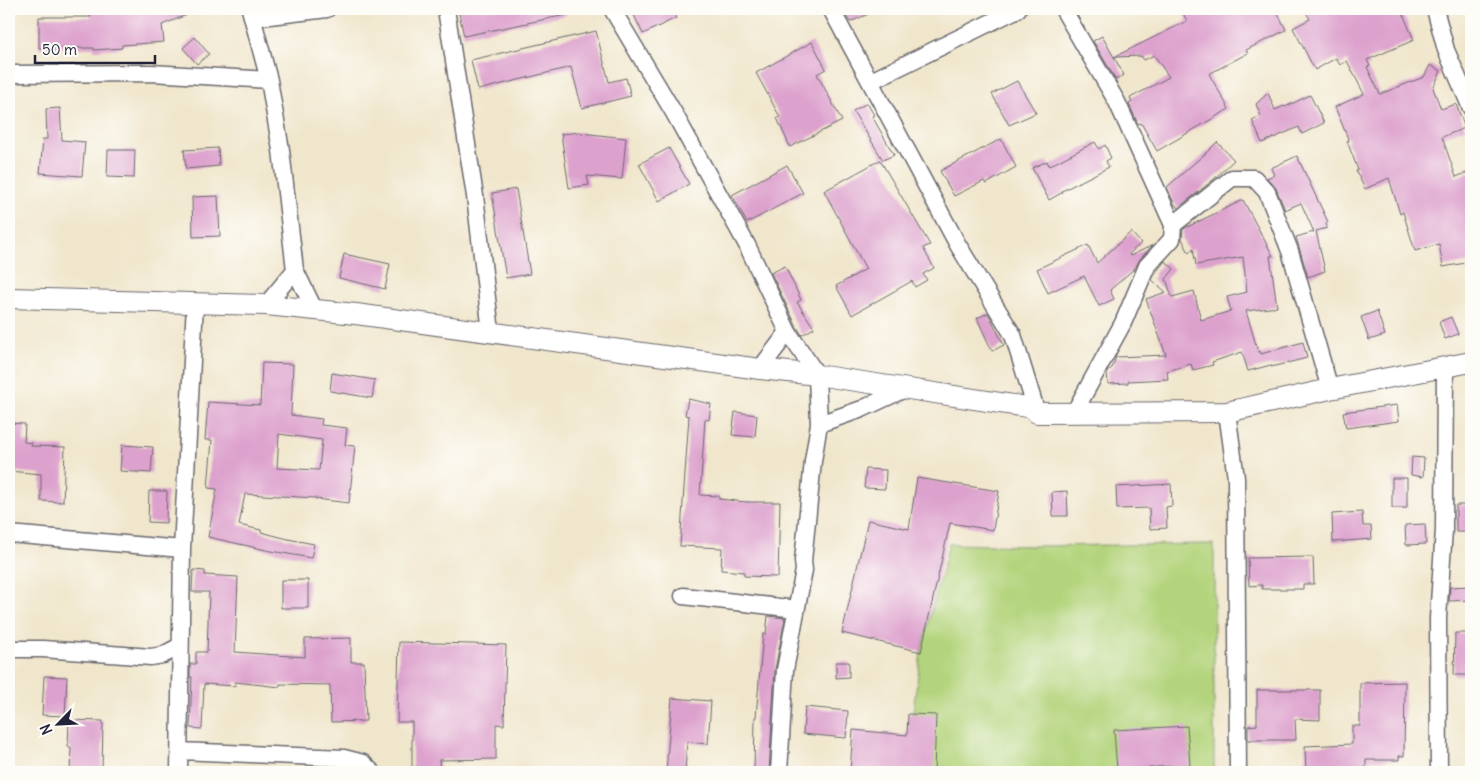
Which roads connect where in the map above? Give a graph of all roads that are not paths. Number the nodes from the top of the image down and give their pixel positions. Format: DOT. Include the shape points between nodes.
graph roads {
  1 [pos="327,9"];
  2 [pos="446,9"];
  3 [pos="612,9"];
  4 [pos="831,9"];
  5 [pos="1018,9"];
  6 [pos="1063,9"];
  7 [pos="1435,9"];
  8 [pos="252,14"];
  9 [pos="9,74"];
  10 [pos="269,80"];
  11 [pos="871,81"];
  12 [pos="1471,108"];
  13 [pos="1173,225"];
  14 [pos="296,270"];
  15 [pos="9,298"];
  16 [pos="195,304"];
  17 [pos="266,305"];
  18 [pos="315,311"];
  19 [pos="491,332"];
  20 [pos="788,332"];
  21 [pos="1471,362"];
  22 [pos="1445,367"];
  23 [pos="760,369"];
  24 [pos="817,375"];
  25 [pos="905,389"];
  26 [pos="1330,389"];
  27 [pos="1075,412"];
  28 [pos="1227,412"];
  29 [pos="1037,413"];
  30 [pos="819,424"];
  31 [pos="9,534"];
  32 [pos="182,549"];
  33 [pos="683,596"];
  34 [pos="796,609"];
  35 [pos="180,646"];
  36 [pos="9,649"];
  37 [pos="180,751"];
  38 [pos="179,772"];
  39 [pos="372,772"];
  40 [pos="779,772"];
  41 [pos="1238,772"];
  42 [pos="1439,772"];
  1 -- 8 [label="street"];
  2 -- 19 [label="street" via="475,196"];
  3 -- 20 [label="street" via="734,222"];
  4 -- 11 [label="street"];
  5 -- 11 [label="street"];
  6 -- 13 [label="street" via="1117,102"];
  7 -- 12 [label="street" via="1446,50"];
  8 -- 10 [label="street"];
  9 -- 10 [label="street" via="151,73"];
  10 -- 14 [label="street"];
  11 -- 29 [label="street" via="958,245 1013,335"];
  13 -- 26 [label="street" via="1232,178 1254,178 1267,192 1290,251"];
  13 -- 27 [label="street" via="1172,239 1146,266 1123,322"];
  14 -- 17 [label="street"];
  14 -- 18 [label="street"];
  15 -- 16 [label="main road"];
  16 -- 17 [label="main road"];
  16 -- 32 [label="street"];
  17 -- 18 [label="main road"];
  18 -- 19 [label="main road"];
  19 -- 23 [label="main road"];
  20 -- 23 [label="street"];
  20 -- 24 [label="street"];
  21 -- 22 [label="main road"];
  22 -- 26 [label="main road"];
  22 -- 42 [label="street" via="1444,530 1438,618"];
  23 -- 24 [label="main road"];
  24 -- 25 [label="main road"];
  24 -- 30 [label="street"];
  25 -- 29 [label="main road" via="1032,408"];
  25 -- 30 [label="street"];
  26 -- 28 [label="main road"];
  27 -- 28 [label="main road"];
  27 -- 29 [label="main road"];
  28 -- 41 [label="street" via="1236,478"];
  30 -- 34 [label="street" via="809,494 804,570"];
  31 -- 32 [label="street"];
  32 -- 35 [label="street"];
  33 -- 34 [label="street"];
  34 -- 40 [label="street" via="785,670"];
  35 -- 36 [label="street" via="151,657"];
  35 -- 37 [label="street"];
  37 -- 38 [label="street"];
  37 -- 39 [label="street" via="344,758 363,763"];
}
